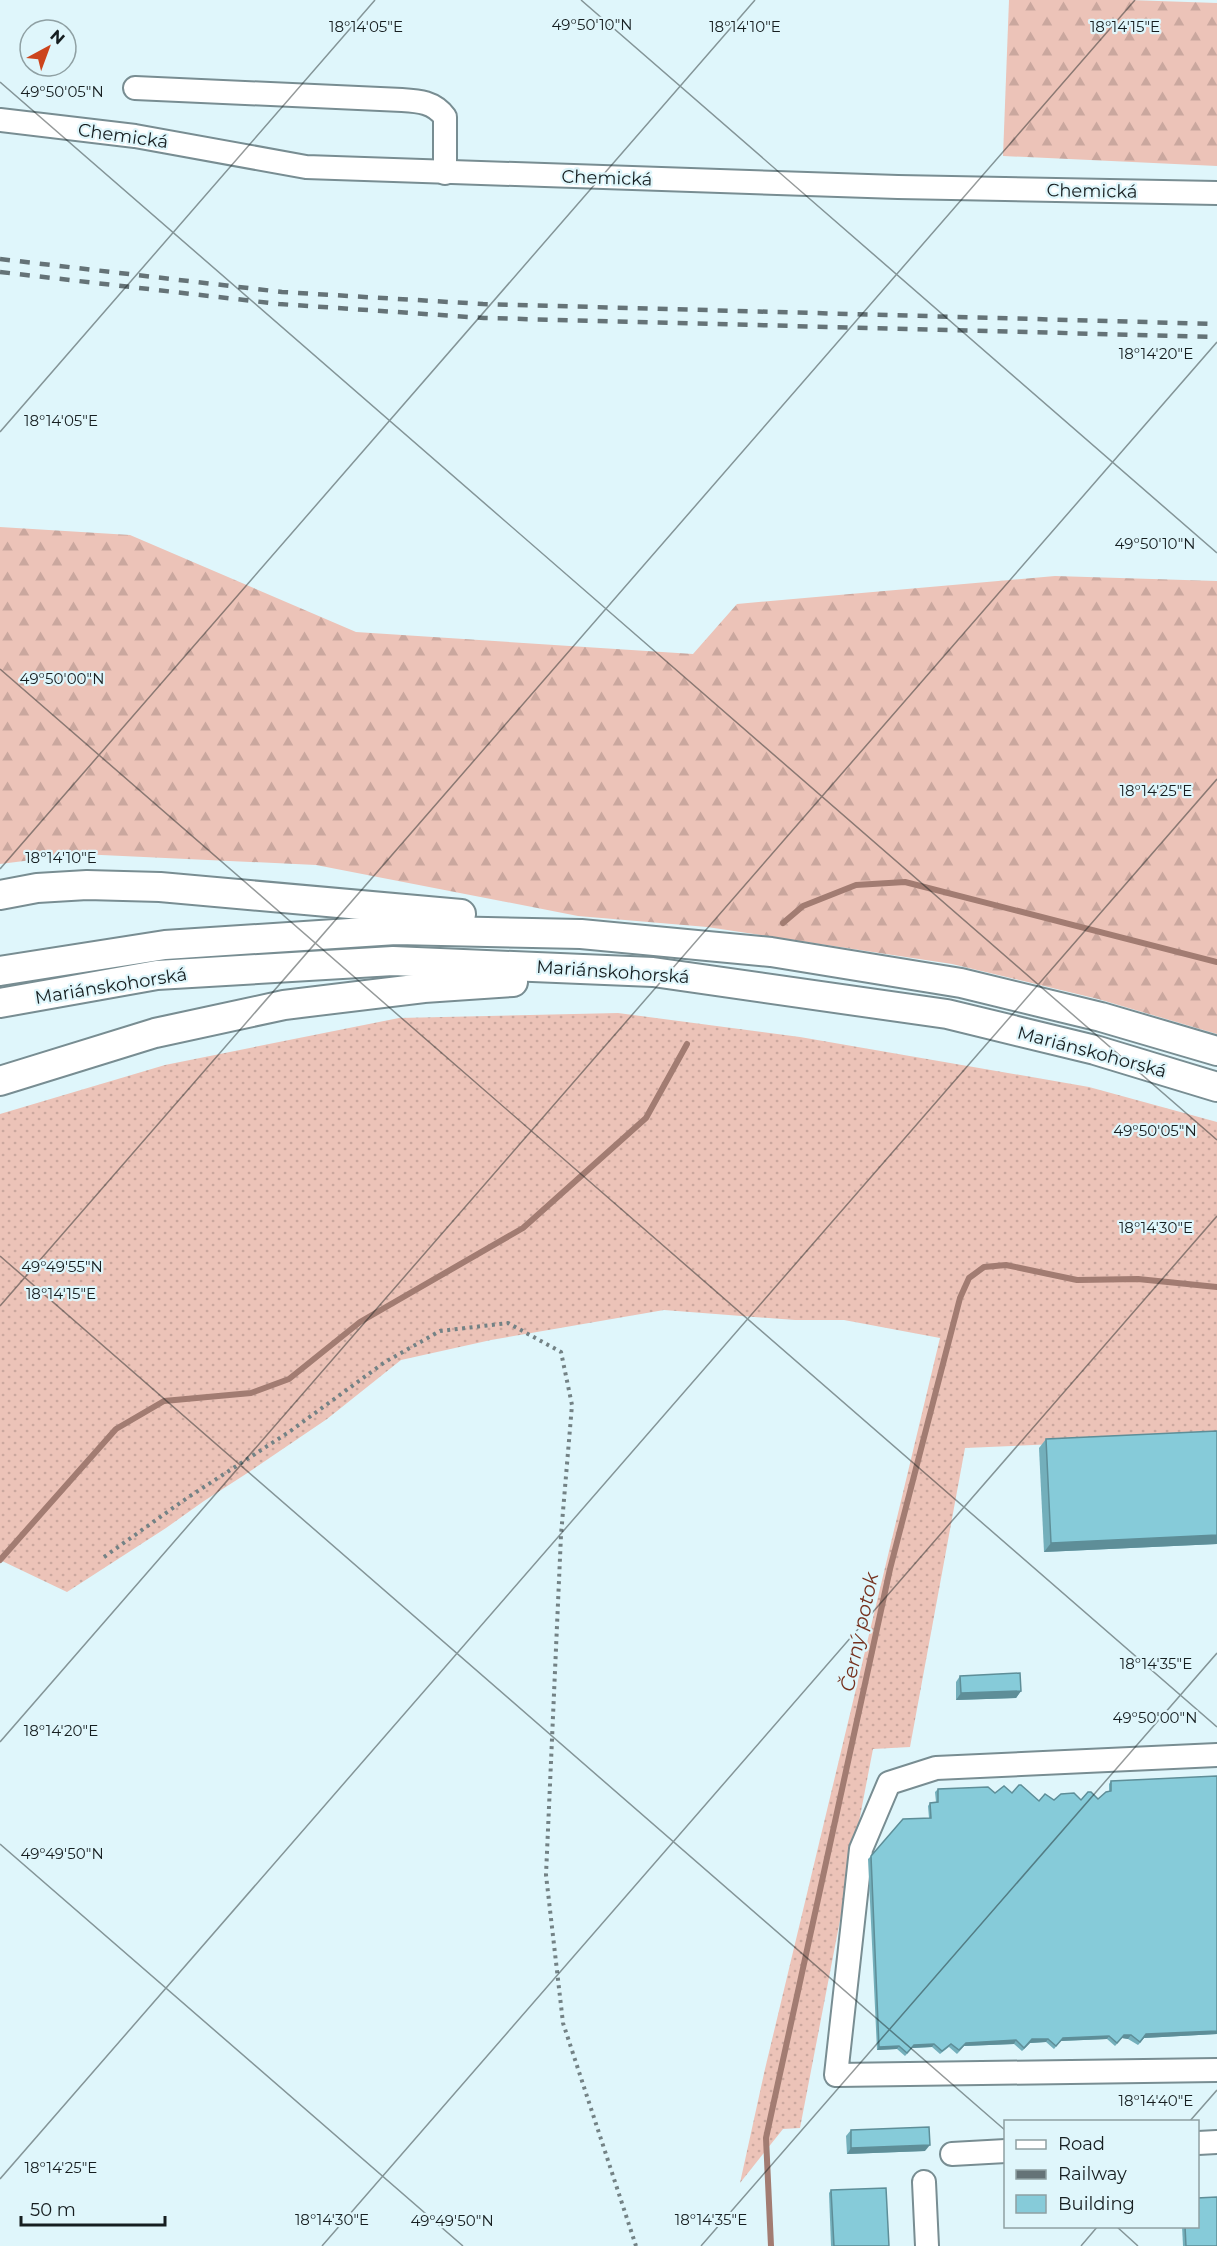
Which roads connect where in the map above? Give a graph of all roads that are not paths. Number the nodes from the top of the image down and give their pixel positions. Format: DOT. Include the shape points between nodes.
graph roads {
  1 [pos="135,88"];
  2 [pos="0,120"];
  3 [pos="445,173"];
  4 [pos="1217,193"];
  5 [pos="0,895"];
  6 [pos="582,934"];
  7 [pos="0,971"];
  8 [pos="653,972"];
  9 [pos="0,1003"];
  10 [pos="1217,1051"];
  11 [pos="0,1081"];
  12 [pos="1217,1087"];
  13 [pos="1217,1755"];
  14 [pos="1217,2070"];
  15 [pos="1217,2142"];
  16 [pos="1199,2143"];
  17 [pos="1004,2151"];
  18 [pos="952,2154"];
  19 [pos="924,2182"];
  20 [pos="927,2246"];
  1 -- 3 [label="street" via="429,104 445,117"];
  2 -- 3 [label="street, Chemická" via="135,136 306,167"];
  3 -- 4 [label="street, Chemická"];
  5 -- 6 [label="main road" via="87,885 160,887 483,916"];
  6 -- 7 [label="main road, Mariánskohorská" via="396,930 165,945"];
  6 -- 10 [label="main road, Mariánskohorská" via="771,952 961,983 1101,1017"];
  8 -- 9 [label="main road, Mariánskohorská" via="393,961 157,975"];
  8 -- 11 [label="main road" via="423,988 284,1005 155,1033"];
  8 -- 12 [label="main road, Mariánskohorská" via="947,1014 1095,1050"];
  13 -- 14 [label="street" via="936,1768 889,1783 861,1849 836,2075"];
  15 -- 16 [label="street"];
  17 -- 18 [label="street"];
  19 -- 20 [label="street"];
}
